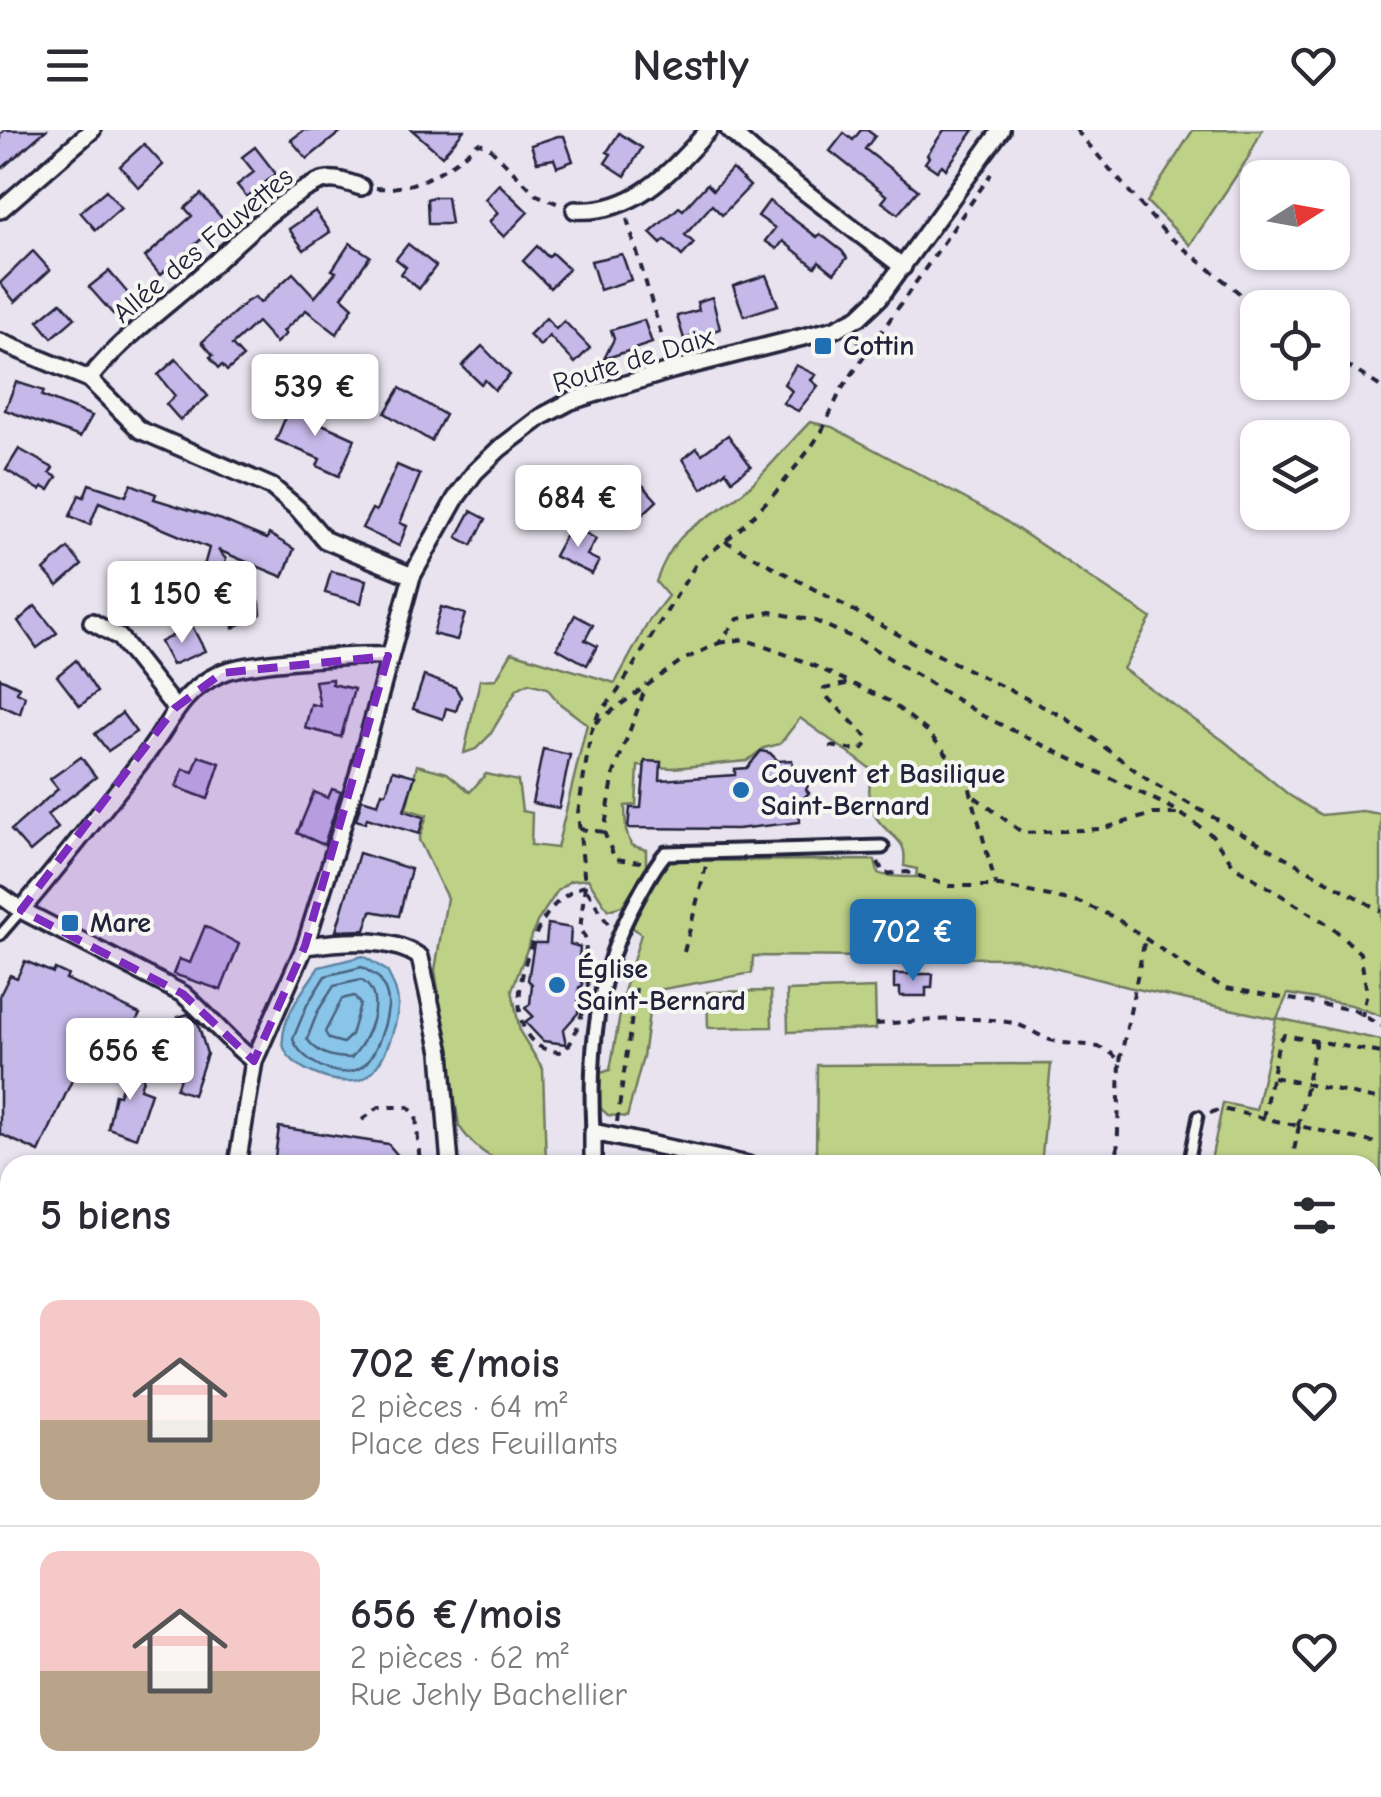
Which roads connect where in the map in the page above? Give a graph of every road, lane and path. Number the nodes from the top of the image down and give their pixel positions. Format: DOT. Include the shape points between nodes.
graph roads {
  1 [pos="92,130"];
  2 [pos="709,130"];
  3 [pos="729,130"];
  4 [pos="1001,130"];
  5 [pos="1076,130"];
  6 [pos="996,168"];
  7 [pos="361,187"];
  8 [pos="622,205"];
  9 [pos="0,210"];
  10 [pos="575,210"];
  11 [pos="903,267"];
  12 [pos="1240,294"];
  13 [pos="849,323"];
  14 [pos="0,342"];
  15 [pos="866,356"];
  16 [pos="1350,367"];
  17 [pos="672,370"];
  18 [pos="89,379"];
  19 [pos="1381,387"];
  20 [pos="724,541"];
  21 [pos="412,576"];
  22 [pos="92,622"];
  23 [pos="719,643"];
  24 [pos="388,656"];
  25 [pos="850,683"];
  26 [pos="647,684"];
  27 [pos="175,708"];
  28 [pos="595,723"];
  29 [pos="830,746"];
  30 [pos="973,795"];
  31 [pos="1181,814"];
  32 [pos="579,829"];
  33 [pos="604,832"];
  34 [pos="880,847"];
  35 [pos="709,852"];
  36 [pos="659,861"];
  37 [pos="585,885"];
  38 [pos="996,886"];
  39 [pos="0,896"];
  40 [pos="21,910"];
  41 [pos="1381,912"];
  42 [pos="620,929"];
  43 [pos="0,935"];
  44 [pos="1145,938"];
  45 [pos="305,946"];
  46 [pos="684,952"];
  47 [pos="636,988"];
  48 [pos="586,994"];
  49 [pos="583,1008"];
  50 [pos="1362,1016"];
  51 [pos="876,1024"];
  52 [pos="1381,1026"];
  53 [pos="1316,1040"];
  54 [pos="1381,1053"];
  55 [pos="254,1060"];
  56 [pos="1120,1062"];
  57 [pos="1272,1077"];
  58 [pos="1307,1084"];
  59 [pos="1381,1100"];
  60 [pos="1198,1116"];
  61 [pos="1263,1118"];
  62 [pos="362,1120"];
  63 [pos="617,1122"];
  64 [pos="1298,1126"];
  65 [pos="593,1132"];
  66 [pos="1381,1144"];
  67 [pos="239,1155"];
  68 [pos="419,1155"];
  69 [pos="449,1155"];
  70 [pos="593,1155"];
  71 [pos="701,1155"];
  72 [pos="1117,1155"];
  73 [pos="1190,1155"];
  74 [pos="1293,1155"];
  1 -- 9 [label="street"];
  2 -- 8 [label="street"];
  3 -- 11 [label="street"];
  4 -- 11 [label="street, Route de Daix"];
  5 -- 12 [label="path" via="1166,234"];
  6 -- 15 [label="path"];
  7 -- 10 [label="path" via="398,190 451,168 478,143 536,195"];
  7 -- 18 [label="street, Allée des Fauvettes" via="329,180 301,194"];
  8 -- 10 [label="street"];
  8 -- 17 [label="path"];
  11 -- 13 [label="street, Route de Daix"];
  13 -- 15 [label="path"];
  13 -- 17 [label="street, Route de Daix"];
  14 -- 18 [label="street"];
  15 -- 20 [label="path" via="808,450"];
  16 -- 19 [label="path"];
  17 -- 21 [label="street, Route de Daix" via="572,401 511,439 456,498"];
  18 -- 21 [label="street" via="140,430 272,486 325,540"];
  20 -- 28 [label="path" via="696,564"];
  20 -- 41 [label="path" via="1066,718 1152,783"];
  21 -- 24 [label="street, Route de Daix"];
  22 -- 27 [label="street" via="119,637"];
  23 -- 25 [label="path" via="744,639"];
  23 -- 26 [label="path"];
  23 -- 31 [label="path" via="738,619 754,615 815,621 864,642 983,716"];
  24 -- 27 [label="street" via="232,669"];
  24 -- 45 [label="street, Route de Daix"];
  25 -- 29 [label="path" via="824,689 868,744 860,750"];
  25 -- 30 [label="path" via="889,701 927,731 967,778"];
  26 -- 28 [label="path"];
  26 -- 33 [label="path" via="614,773"];
  27 -- 40 [label="street" via="156,742"];
  28 -- 32 [label="path"];
  30 -- 31 [label="path" via="1023,833 1101,829 1153,814"];
  30 -- 38 [label="path"];
  31 -- 50 [label="path" via="1212,835 1234,866 1332,927 1360,953 1367,992"];
  32 -- 33 [label="path"];
  32 -- 37 [label="path"];
  33 -- 36 [label="path" via="615,859"];
  34 -- 35 [label="street"];
  34 -- 38 [label="path" via="884,874 907,872 949,886"];
  35 -- 36 [label="street" via="666,853"];
  35 -- 46 [label="path"];
  36 -- 42 [label="street"];
  37 -- 42 [label="path" via="608,924"];
  37 -- 48 [label="path" via="580,930"];
  37 -- 49 [label="path" via="545,916 520,992 525,1032 547,1052 564,1052"];
  38 -- 44 [label="path" via="1079,902"];
  39 -- 40 [label="street"];
  40 -- 43 [label="lane"];
  40 -- 55 [label="street" via="184,994"];
  42 -- 65 [label="street" via="595,1024"];
  44 -- 50 [label="path" via="1226,988"];
  44 -- 56 [label="path"];
  45 -- 55 [label="street, Route de Daix"];
  45 -- 69 [label="street" via="386,944 420,957 441,1052"];
  47 -- 63 [label="path"];
  50 -- 52 [label="path"];
  51 -- 56 [label="path" via="1009,1022 1046,1040 1102,1047"];
  53 -- 54 [label="path"];
  53 -- 57 [label="path" via="1281,1037"];
  53 -- 58 [label="path"];
  55 -- 67 [label="street, Route de Daix"];
  56 -- 72 [label="path"];
  57 -- 58 [label="path"];
  57 -- 61 [label="path"];
  58 -- 59 [label="path"];
  58 -- 64 [label="path"];
  60 -- 61 [label="path" via="1222,1110"];
  60 -- 73 [label="lane"];
  61 -- 64 [label="path"];
  62 -- 68 [label="path" via="379,1107 408,1107 417,1123"];
  64 -- 66 [label="path"];
  64 -- 74 [label="path"];
  65 -- 70 [label="street"];
  65 -- 71 [label="street"];
}
